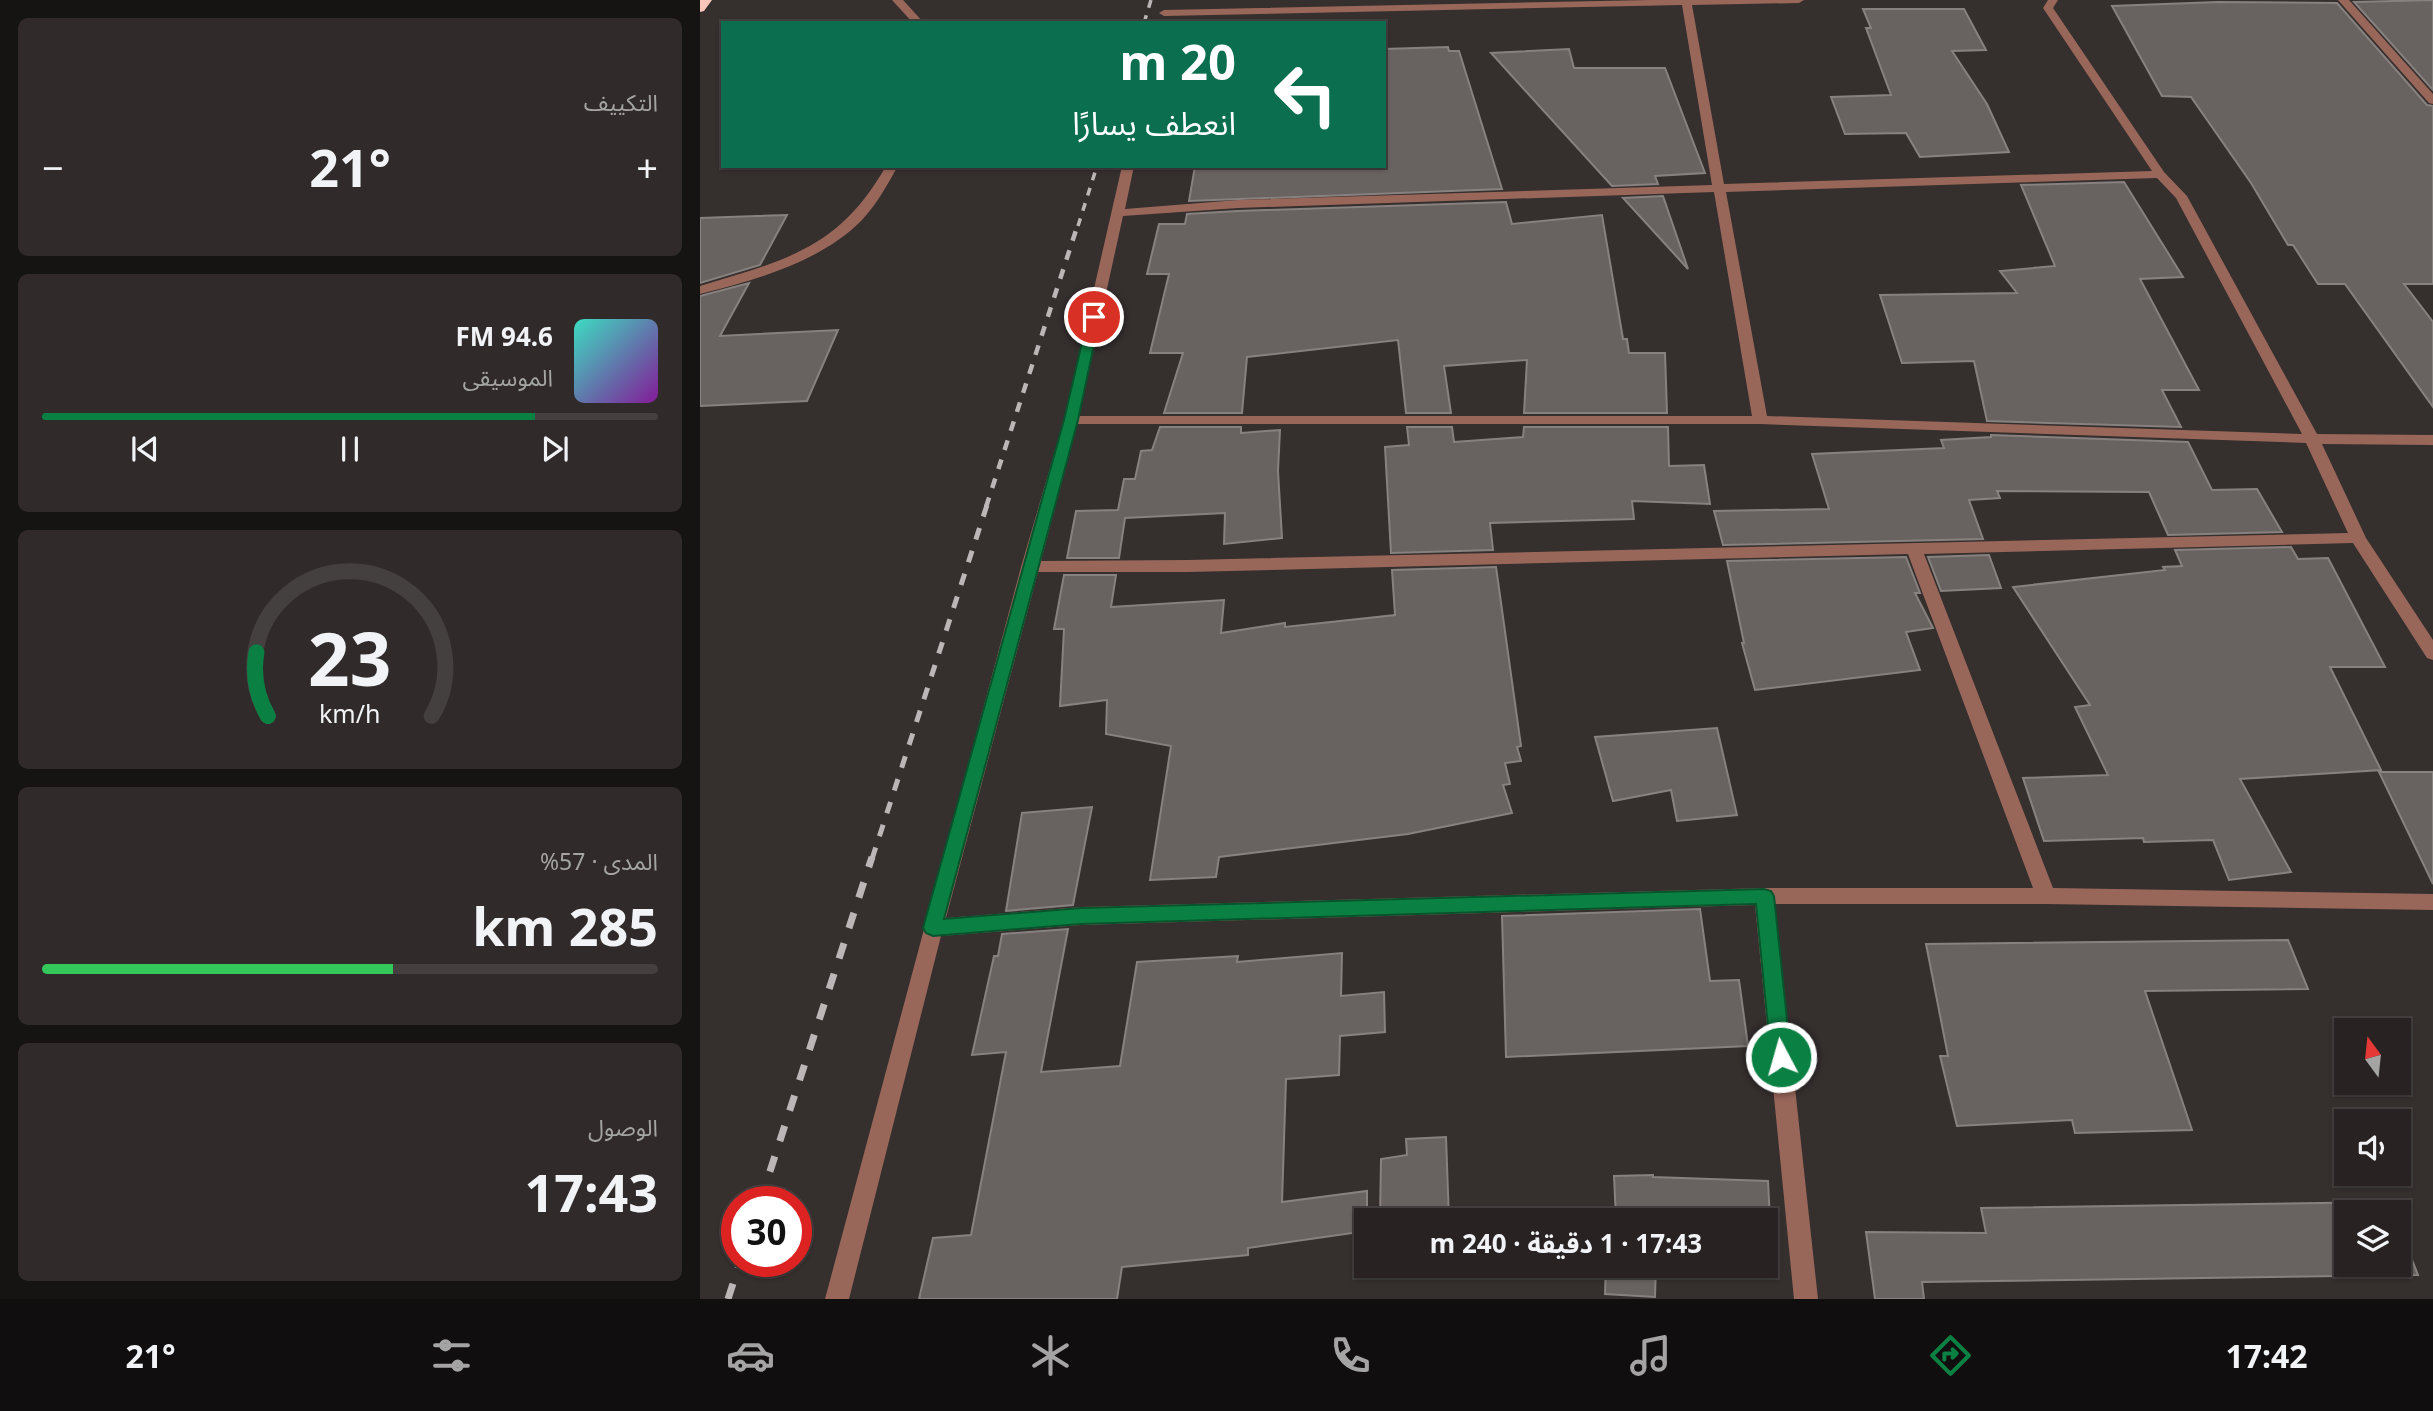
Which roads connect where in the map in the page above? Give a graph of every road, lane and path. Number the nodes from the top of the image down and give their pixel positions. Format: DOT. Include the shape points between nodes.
graph roads {
  1 [pos="706,0"];
  2 [pos="897,0"];
  3 [pos="1168,0"];
  4 [pos="1799,0"];
  5 [pos="2053,0"];
  6 [pos="2343,0"];
  7 [pos="1686,2"];
  8 [pos="1447,3"];
  9 [pos="700,8"];
  10 [pos="1163,18"];
  11 [pos="917,21"];
  12 [pos="2433,102"];
  13 [pos="891,168"];
  14 [pos="1128,168"];
  15 [pos="2160,174"];
  16 [pos="1719,187"];
  17 [pos="1116,214"];
  18 [pos="700,290"];
  19 [pos="1071,420"];
  20 [pos="1760,420"];
  21 [pos="2312,439"];
  22 [pos="2433,440"];
  23 [pos="2358,538"];
  24 [pos="1914,548"];
  25 [pos="1029,567"];
  26 [pos="2433,654"];
  27 [pos="1764,896"];
  28 [pos="2046,896"];
  29 [pos="2433,902"];
  30 [pos="933,928"];
  31 [pos="837,1299"];
  32 [pos="1805,1299"];
  1 -- 9 [label="highway"];
  2 -- 11 [label="street"];
  3 -- 10 [label="street"];
  4 -- 7 [label="street"];
  5 -- 15 [label="street" via="2048,8"];
  6 -- 12 [label="street"];
  7 -- 8 [label="street"];
  7 -- 16 [label="street"];
  8 -- 10 [label="street"];
  13 -- 18 [label="street" via="869,208 837,236 776,266"];
  14 -- 17 [label="street"];
  15 -- 16 [label="street"];
  15 -- 21 [label="street" via="2181,196"];
  16 -- 17 [label="street" via="1238,204"];
  16 -- 20 [label="street"];
  17 -- 19 [label="street"];
  19 -- 20 [label="street"];
  19 -- 25 [label="street"];
  20 -- 21 [label="street"];
  21 -- 22 [label="street"];
  21 -- 23 [label="street"];
  23 -- 24 [label="street"];
  23 -- 26 [label="street"];
  24 -- 25 [label="street"];
  24 -- 28 [label="street"];
  25 -- 30 [label="street"];
  27 -- 28 [label="street"];
  27 -- 30 [label="street" via="1081,916"];
  27 -- 32 [label="street"];
  28 -- 29 [label="street"];
  30 -- 31 [label="street"];
}
